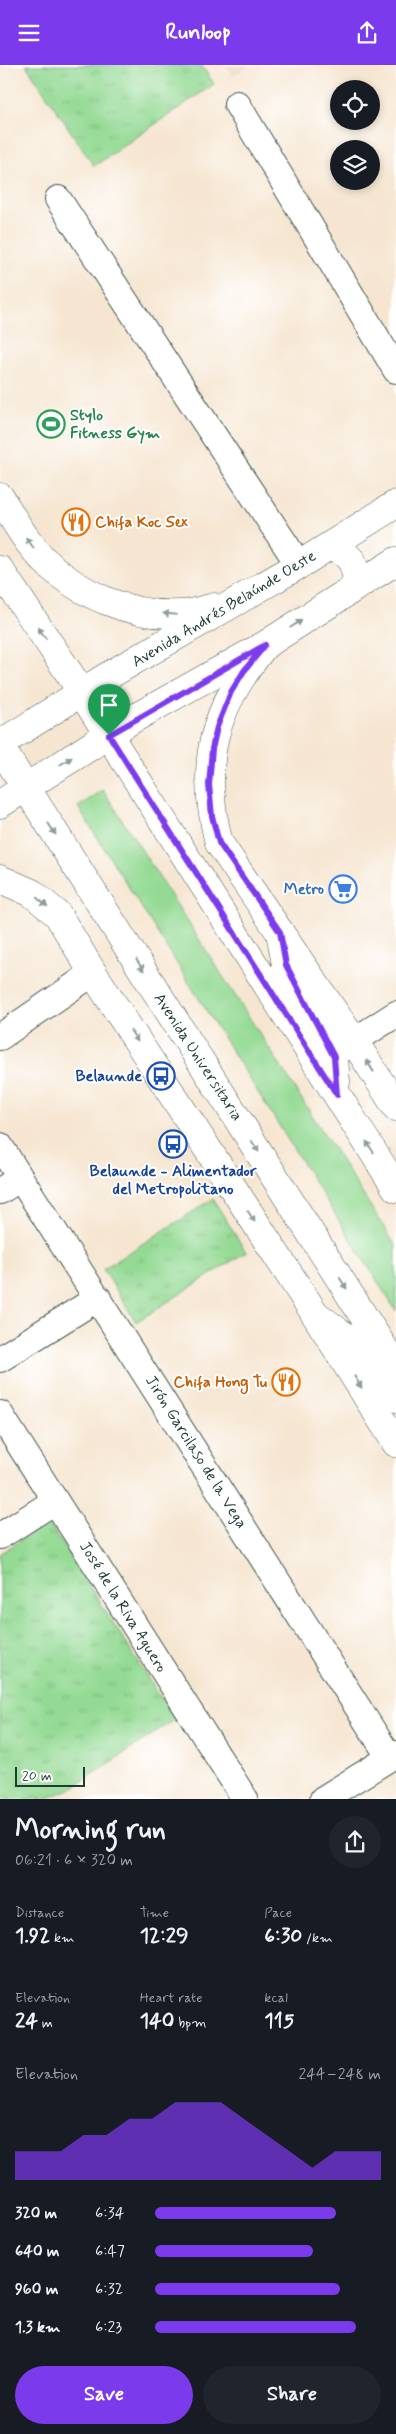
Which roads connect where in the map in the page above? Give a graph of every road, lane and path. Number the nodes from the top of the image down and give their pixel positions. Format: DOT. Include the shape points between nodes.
graph roads {
  1 [pos="237,103"];
  2 [pos="58,199"];
  3 [pos="396,370"];
  4 [pos="0,497"];
  5 [pos="394,513"];
  6 [pos="334,543"];
  7 [pos="396,561"];
  8 [pos="300,565"];
  9 [pos="0,570"];
  10 [pos="358,585"];
  11 [pos="235,603"];
  12 [pos="265,645"];
  13 [pos="82,693"];
  14 [pos="109,735"];
  15 [pos="0,745"];
  16 [pos="25,787"];
  17 [pos="0,804"];
  18 [pos="0,879"];
  19 [pos="280,932"];
  20 [pos="93,973"];
  21 [pos="396,1014"];
  22 [pos="0,1037"];
  23 [pos="354,1041"];
  24 [pos="337,1095"];
  25 [pos="396,1107"];
  26 [pos="0,1147"];
  27 [pos="10,1184"];
  28 [pos="396,1188"];
  29 [pos="98,1298"];
  30 [pos="315,1314"];
  31 [pos="0,1359"];
  32 [pos="396,1367"];
  33 [pos="396,1398"];
  34 [pos="0,1415"];
  35 [pos="396,1443"];
  36 [pos="55,1501"];
  37 [pos="0,1536"];
  38 [pos="393,1756"];
  39 [pos="245,1799"];
  40 [pos="323,1799"];
  1 -- 3 [label="street"];
  2 -- 8 [label="street"];
  11 -- 4 [label="street, one-way" via="180,615 147,612 112,603 64,577 43,559"];
  5 -- 6 [label="street, Avenida Andrés Belaúnde Oeste"];
  6 -- 8 [label="street, Avenida Andrés Belaúnde Oeste"];
  6 -- 10 [label="street" via="352,561"];
  7 -- 10 [label="street"];
  8 -- 11 [label="street, Avenida Andrés Belaúnde Oeste"];
  13 -- 9 [label="street, one-way"];
  12 -- 10 [label="street, one-way"];
  11 -- 13 [label="street, Avenida Andrés Belaúnde Oeste"];
  12 -- 14 [label="street"];
  12 -- 19 [label="street" via="231,692 217,727 212,749 210,795 219,843"];
  13 -- 14 [label="street"];
  13 -- 15 [label="street, Avenida Andrés Belaúnde Oeste"];
  16 -- 14 [label="street, one-way"];
  14 -- 24 [label="street"];
  15 -- 16 [label="street, Avenida Universitaria"];
  16 -- 17 [label="street"];
  16 -- 32 [label="street, Avenida Universitaria, one-way"];
  18 -- 20 [label="street, one-way" via="32,893 58,915"];
  19 -- 23 [label="street"];
  19 -- 24 [label="street" via="286,965 334,1057"];
  20 -- 22 [label="street"];
  20 -- 30 [label="street, one-way"];
  21 -- 23 [label="street"];
  25 -- 23 [label="street, one-way"];
  28 -- 24 [label="street, one-way"];
  26 -- 27 [label="street, Jirón Garcilaso de la Vega"];
  27 -- 29 [label="street, Jirón Garcilaso de la Vega"];
  29 -- 31 [label="street"];
  29 -- 38 [label="street, Jirón Garcilaso de la Vega"];
  30 -- 33 [label="street" via="347,1338"];
  30 -- 35 [label="street, one-way"];
  34 -- 36 [label="street, José de la Riva Aguero"];
  36 -- 37 [label="street"];
  36 -- 39 [label="street, José de la Riva Aguero"];
  38 -- 40 [label="street"];
}
